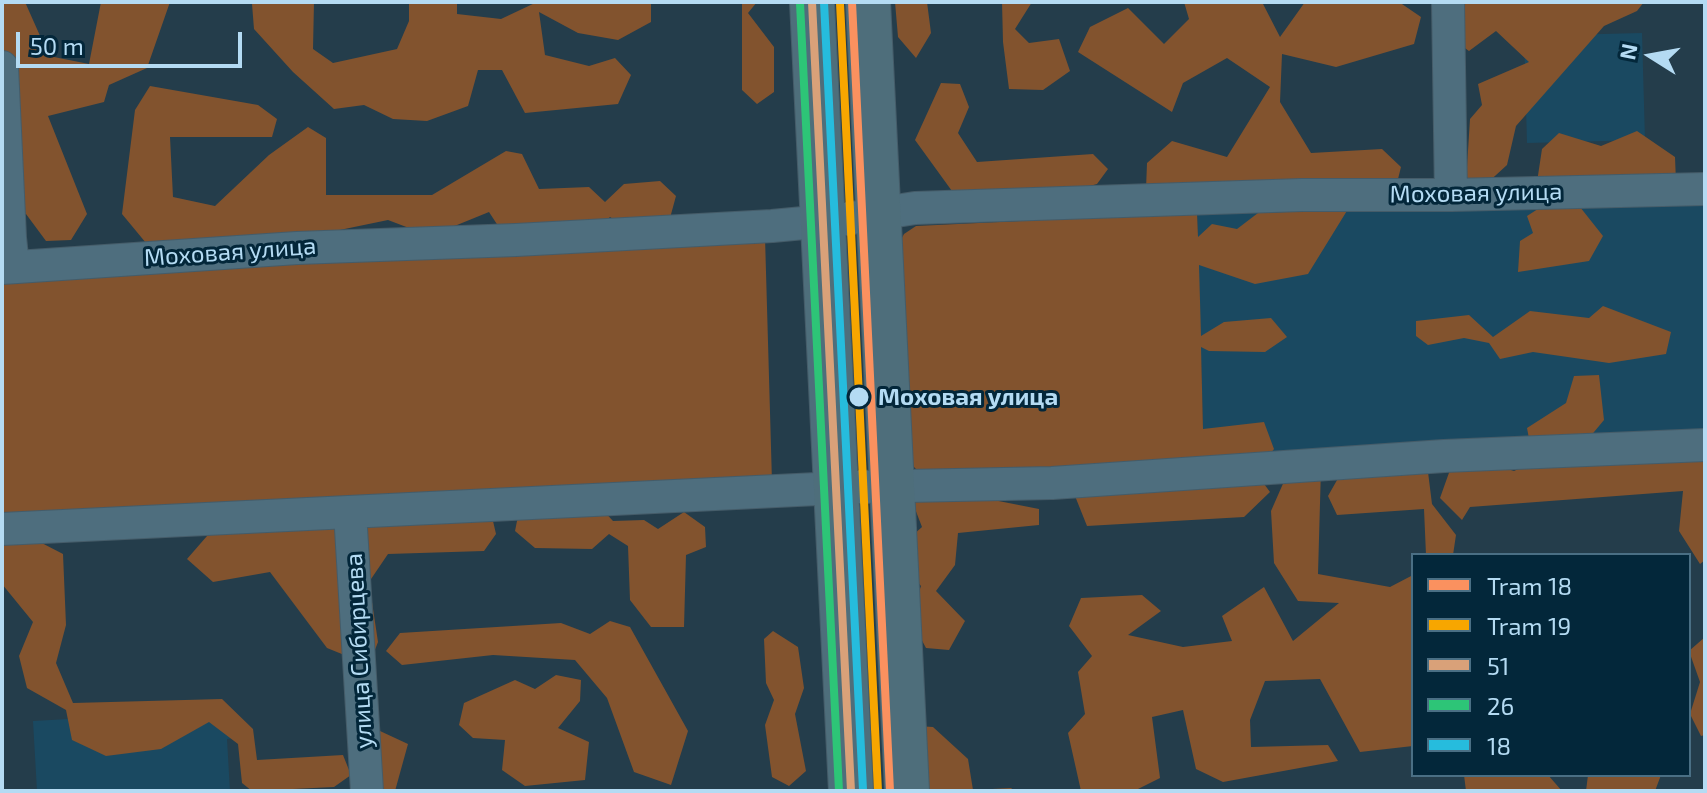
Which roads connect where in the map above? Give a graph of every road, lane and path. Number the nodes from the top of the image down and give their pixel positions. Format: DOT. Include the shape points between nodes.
graph roads {
  1 [pos="812,2"];
  2 [pos="868,2"];
  3 [pos="1448,2"];
  4 [pos="2,67"];
  5 [pos="1705,189"];
  6 [pos="1451,195"];
  7 [pos="879,215"];
  8 [pos="823,222"];
  9 [pos="8,267"];
  10 [pos="1705,445"];
  11 [pos="892,486"];
  12 [pos="836,489"];
  13 [pos="350,512"];
  14 [pos="2,529"];
  15 [pos="367,791"];
  16 [pos="851,791"];
  17 [pos="907,791"];
  1 -- 8 [label="main road"];
  2 -- 7 [label="main road"];
  3 -- 6 [label="street"];
  4 -- 9 [label="street"];
  5 -- 6 [label="street, Моховая улица"];
  6 -- 7 [label="street, Моховая улица" via="915,208"];
  7 -- 8 [label="street, Моховая улица"];
  7 -- 11 [label="main road"];
  8 -- 9 [label="street, Моховая улица"];
  8 -- 12 [label="main road"];
  10 -- 11 [label="street" via="1444,456 1052,483"];
  11 -- 12 [label="street"];
  11 -- 17 [label="main road"];
  12 -- 13 [label="street"];
  12 -- 16 [label="main road"];
  13 -- 14 [label="street"];
  13 -- 15 [label="street, улица Сибирцева"];
}
